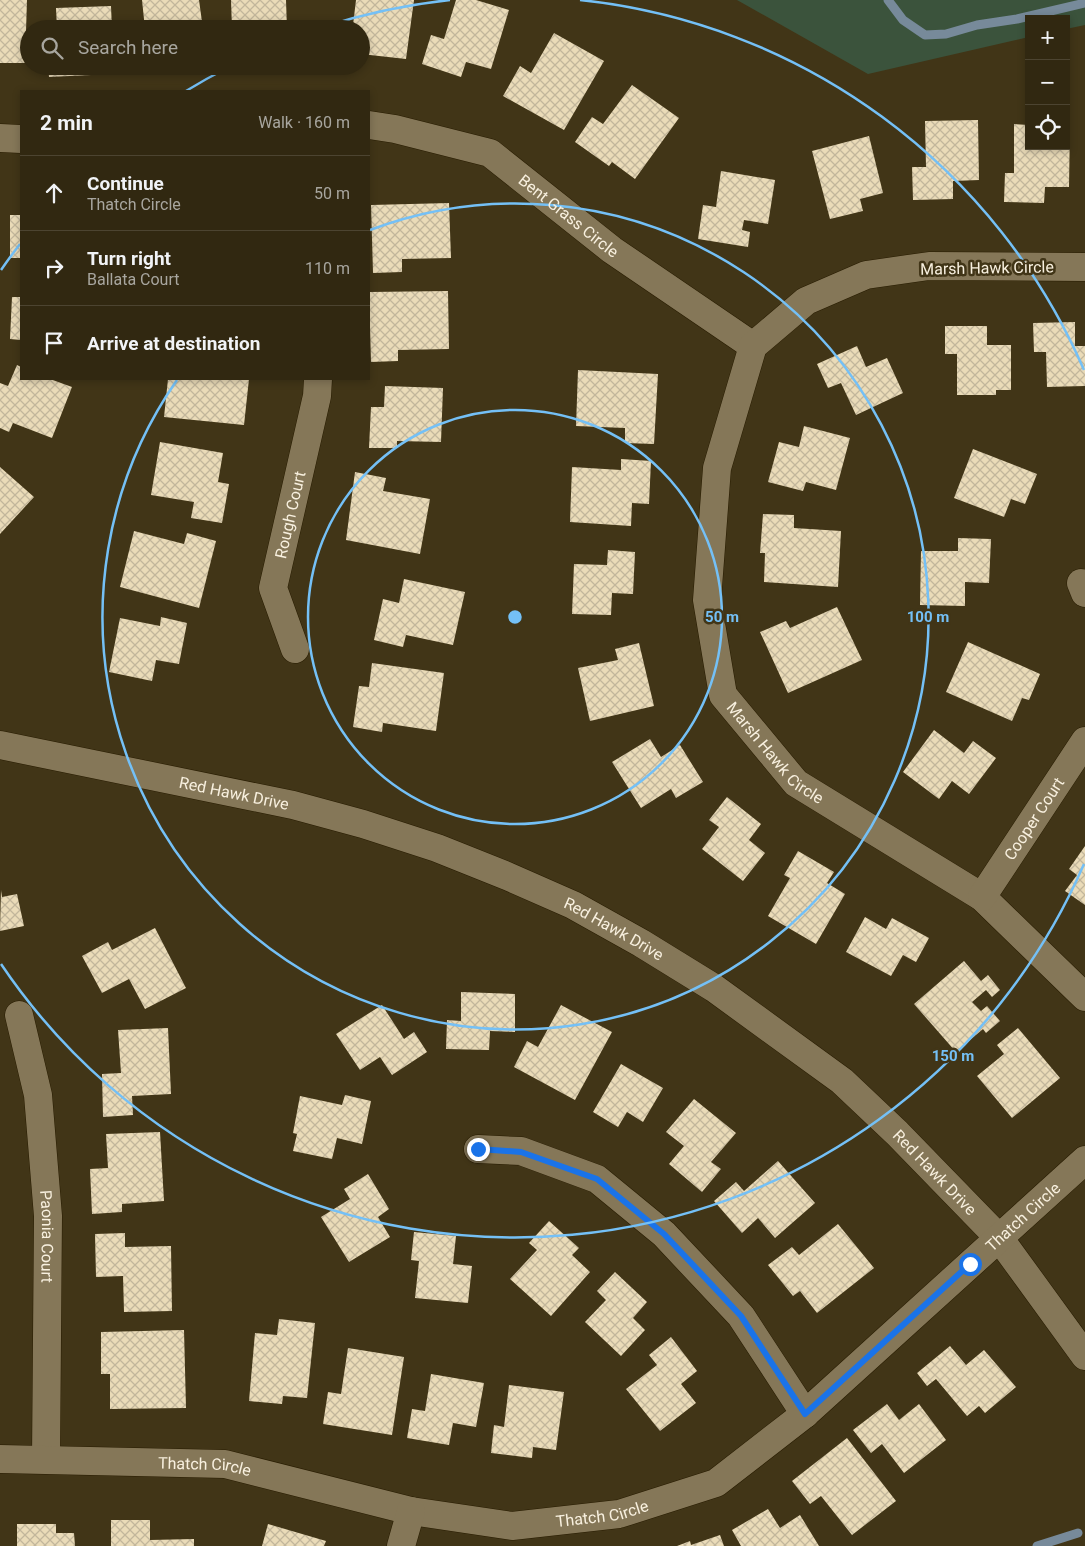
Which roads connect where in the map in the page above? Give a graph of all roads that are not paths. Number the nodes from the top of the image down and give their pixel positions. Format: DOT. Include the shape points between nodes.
graph roads {
  1 [pos="370,125"];
  2 [pos="0,138"];
  3 [pos="20,138"];
  4 [pos="1085,267"];
  5 [pos="753,346"];
  6 [pos="318,380"];
  7 [pos="295,649"];
  8 [pos="1085,741"];
  9 [pos="0,746"];
  10 [pos="982,897"];
  11 [pos="1085,997"];
  12 [pos="19,1015"];
  13 [pos="478,1149"];
  14 [pos="1085,1160"];
  15 [pos="1000,1239"];
  16 [pos="1085,1356"];
  17 [pos="805,1414"];
  18 [pos="0,1459"];
  19 [pos="46,1459"];
  20 [pos="411,1511"];
  21 [pos="401,1546"];
  1 -- 5 [label="street, Bent Grass Circle" via="490,153 612,250"];
  2 -- 3 [label="street"];
  4 -- 5 [label="street, Marsh Hawk Circle" via="929,266 866,275 806,301"];
  5 -- 10 [label="street, Marsh Hawk Circle" via="717,468 707,600 723,695 796,783"];
  6 -- 7 [label="street, Rough Court" via="273,588"];
  8 -- 10 [label="street, Cooper Court"];
  9 -- 15 [label="street, Red Hawk Drive" via="293,805 363,824 437,848 573,905 714,988 842,1081"];
  10 -- 11 [label="street, Marsh Hawk Circle"];
  12 -- 19 [label="street, Paonia Court" via="38,1096 48,1216"];
  13 -- 17 [label="street" via="521,1152 597,1179 664,1234 741,1316"];
  14 -- 15 [label="street, Thatch Circle"];
  15 -- 16 [label="street, Red Hawk Drive"];
  15 -- 17 [label="street, Thatch Circle"];
  17 -- 20 [label="street, Thatch Circle" via="716,1483 619,1514 512,1526"];
  18 -- 19 [label="street, Thatch Circle"];
  19 -- 20 [label="street, Thatch Circle" via="224,1464"];
  20 -- 21 [label="street"];
}
